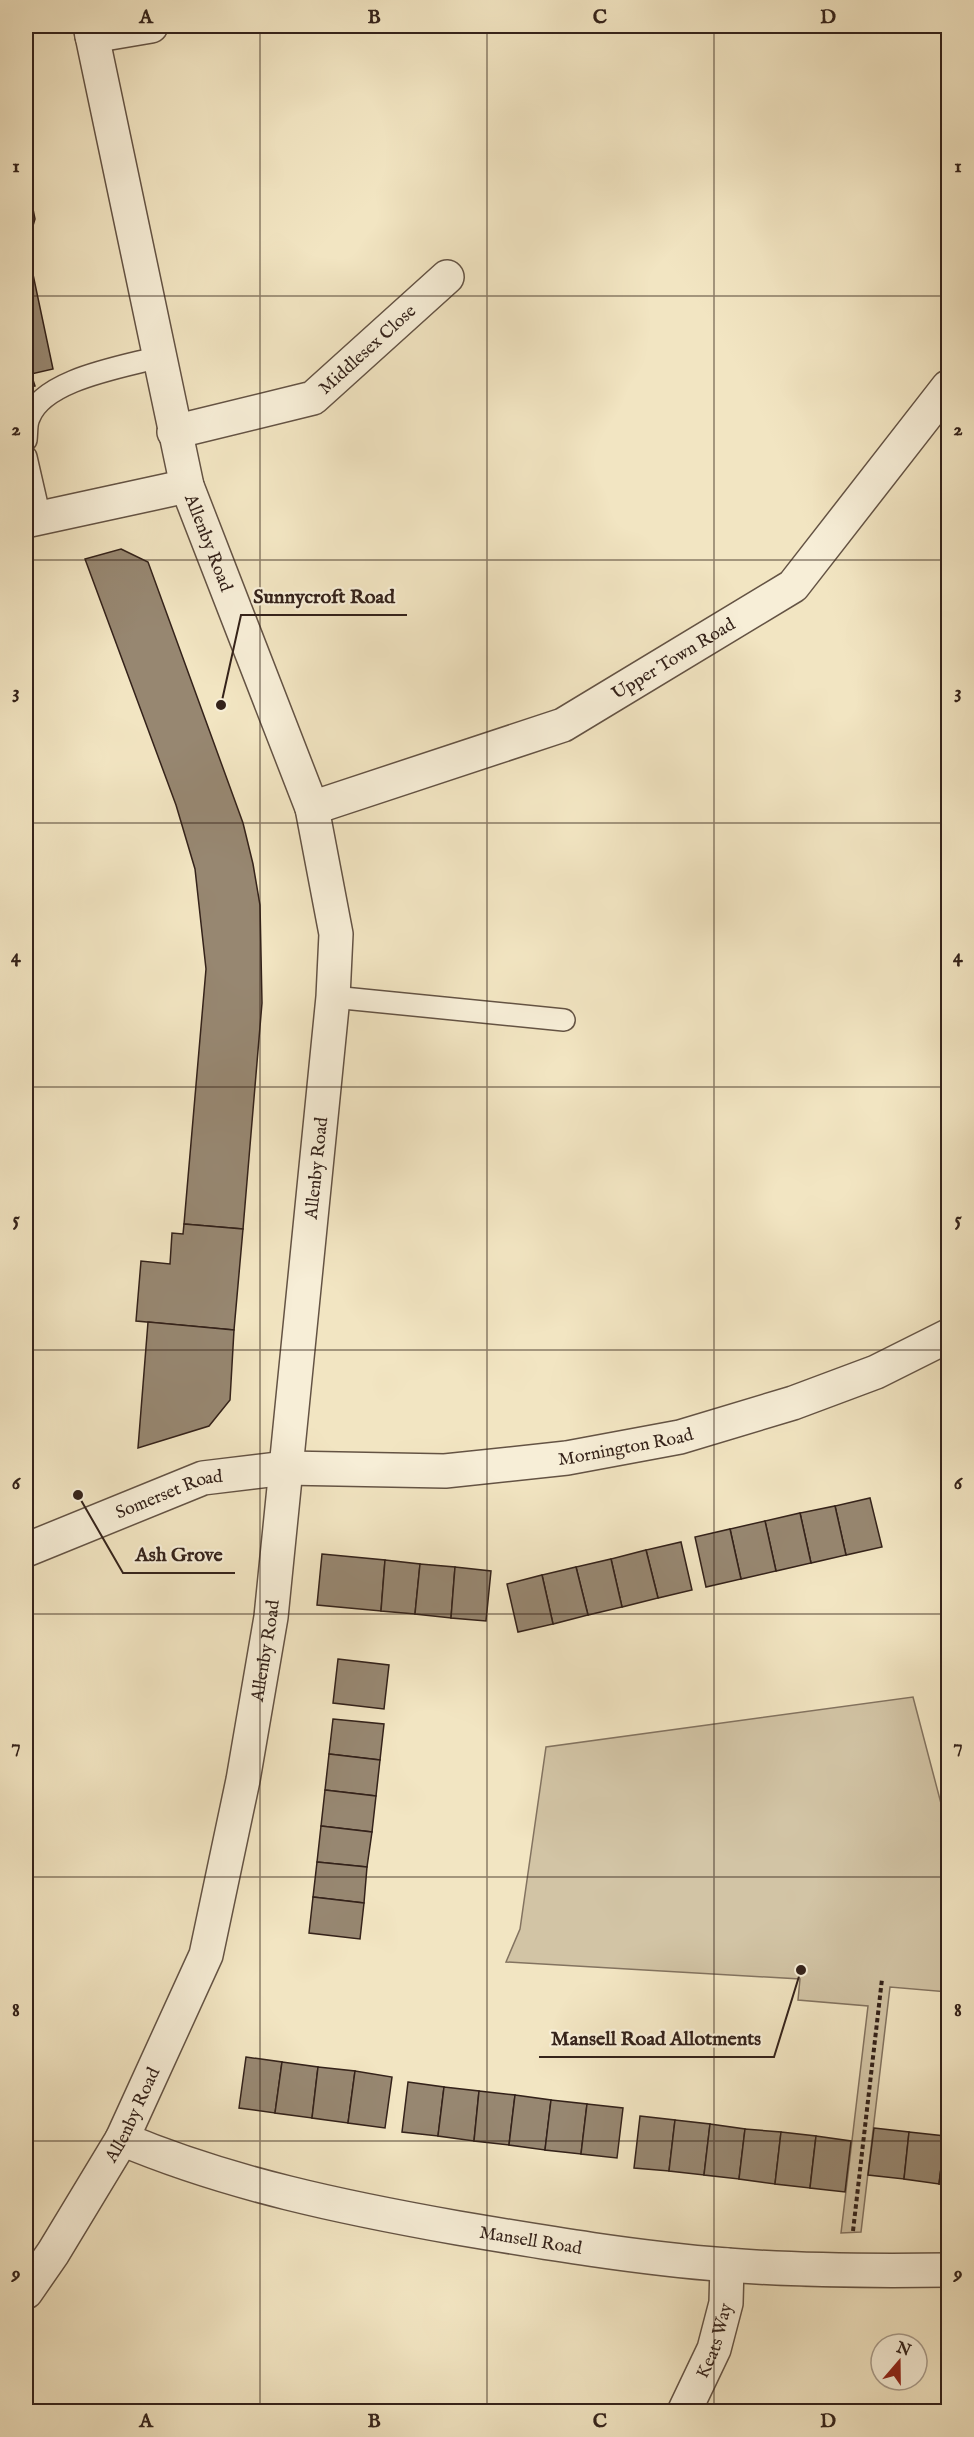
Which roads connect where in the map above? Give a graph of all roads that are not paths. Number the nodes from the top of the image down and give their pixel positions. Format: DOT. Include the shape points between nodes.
graph roads {
  1 [pos="151,26"];
  2 [pos="91,31"];
  3 [pos="447,277"];
  4 [pos="159,357"];
  5 [pos="948,387"];
  6 [pos="174,432"];
  7 [pos="26,440"];
  8 [pos="26,457"];
  9 [pos="187,486"];
  10 [pos="33,519"];
  11 [pos="312,808"];
  12 [pos="333,997"];
  13 [pos="564,1020"];
  14 [pos="948,1336"];
  15 [pos="286,1468"];
  16 [pos="26,1550"];
  17 [pos="122,2139"];
  18 [pos="727,2265"];
  19 [pos="948,2270"];
  20 [pos="26,2292"];
  21 [pos="684,2412"];
  1 -- 2 [label="street"];
  2 -- 4 [label="street, Allenby Road"];
  3 -- 6 [label="street, Middlesex Close" via="313,398"];
  4 -- 6 [label="street, Allenby Road"];
  4 -- 7 [label="lane" via="69,383 44,396 29,417"];
  5 -- 11 [label="street, Upper Town Road" via="793,586 563,725"];
  6 -- 9 [label="street, Allenby Road"];
  8 -- 10 [label="lane"];
  9 -- 10 [label="street"];
  9 -- 11 [label="street, Allenby Road"];
  11 -- 12 [label="street, Allenby Road" via="336,934"];
  12 -- 13 [label="lane"];
  12 -- 15 [label="street, Allenby Road"];
  14 -- 15 [label="street, Mornington Road" via="876,1372 793,1403 680,1437 567,1458 445,1471"];
  15 -- 16 [label="street, Somerset Road" via="202,1478"];
  15 -- 17 [label="street, Allenby Road" via="271,1617 243,1780 206,1955"];
  17 -- 18 [label="street, Mansell Road" via="181,2164 367,2212 550,2244"];
  17 -- 20 [label="street, Allenby Road"];
  18 -- 19 [label="street, Mansell Road" via="848,2271"];
  18 -- 21 [label="street, Keats Way" via="726,2303 714,2349"];
}
